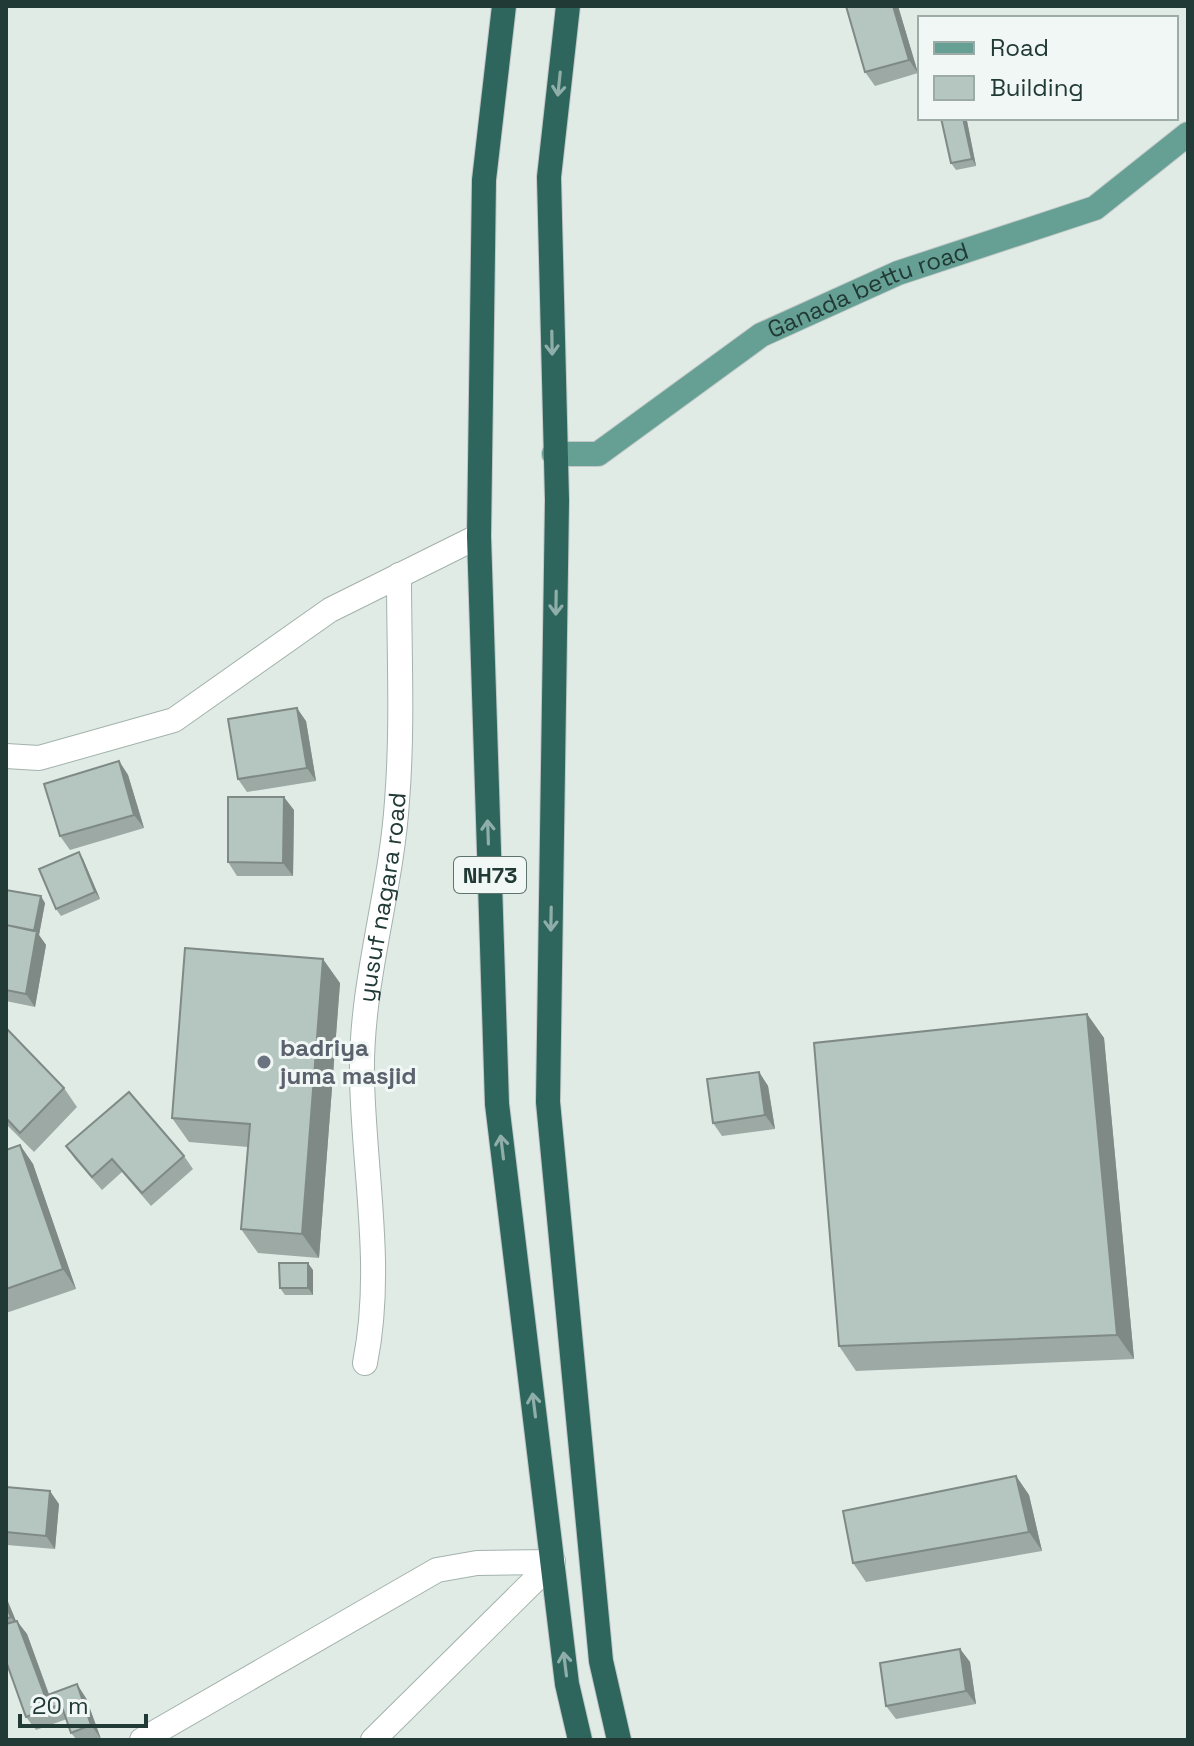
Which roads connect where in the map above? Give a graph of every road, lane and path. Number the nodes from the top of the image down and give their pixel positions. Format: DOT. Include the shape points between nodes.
graph roads {
  1 [pos="504,6"];
  2 [pos="568,6"];
  3 [pos="1188,134"];
  4 [pos="554,454"];
  5 [pos="479,536"];
  6 [pos="399,575"];
  7 [pos="6,756"];
  8 [pos="365,1363"];
  9 [pos="553,1562"];
  10 [pos="142,1740"];
  11 [pos="373,1740"];
  12 [pos="580,1740"];
  13 [pos="619,1740"];
  1 -- 5 [label="highway, NH73" via="484,180"];
  2 -- 4 [label="highway, NH73, one-way" via="549,177"];
  3 -- 4 [label="main road, Ganada bettu road" via="1095,208 870,285 761,335 598,454"];
  4 -- 13 [label="highway, NH73, one-way" via="548,1102 601,1661"];
  5 -- 6 [label="street"];
  9 -- 5 [label="highway, NH73, one-way" via="497,1104"];
  6 -- 7 [label="street" via="330,610 174,720 39,758"];
  6 -- 8 [label="street, yusuf nagara road" via="397,803 366,989 362,1078 373,1208 373,1321"];
  9 -- 10 [label="street" via="477,1563 437,1570"];
  9 -- 11 [label="street"];
  12 -- 9 [label="highway, NH73, one-way" via="567,1684"];
}
